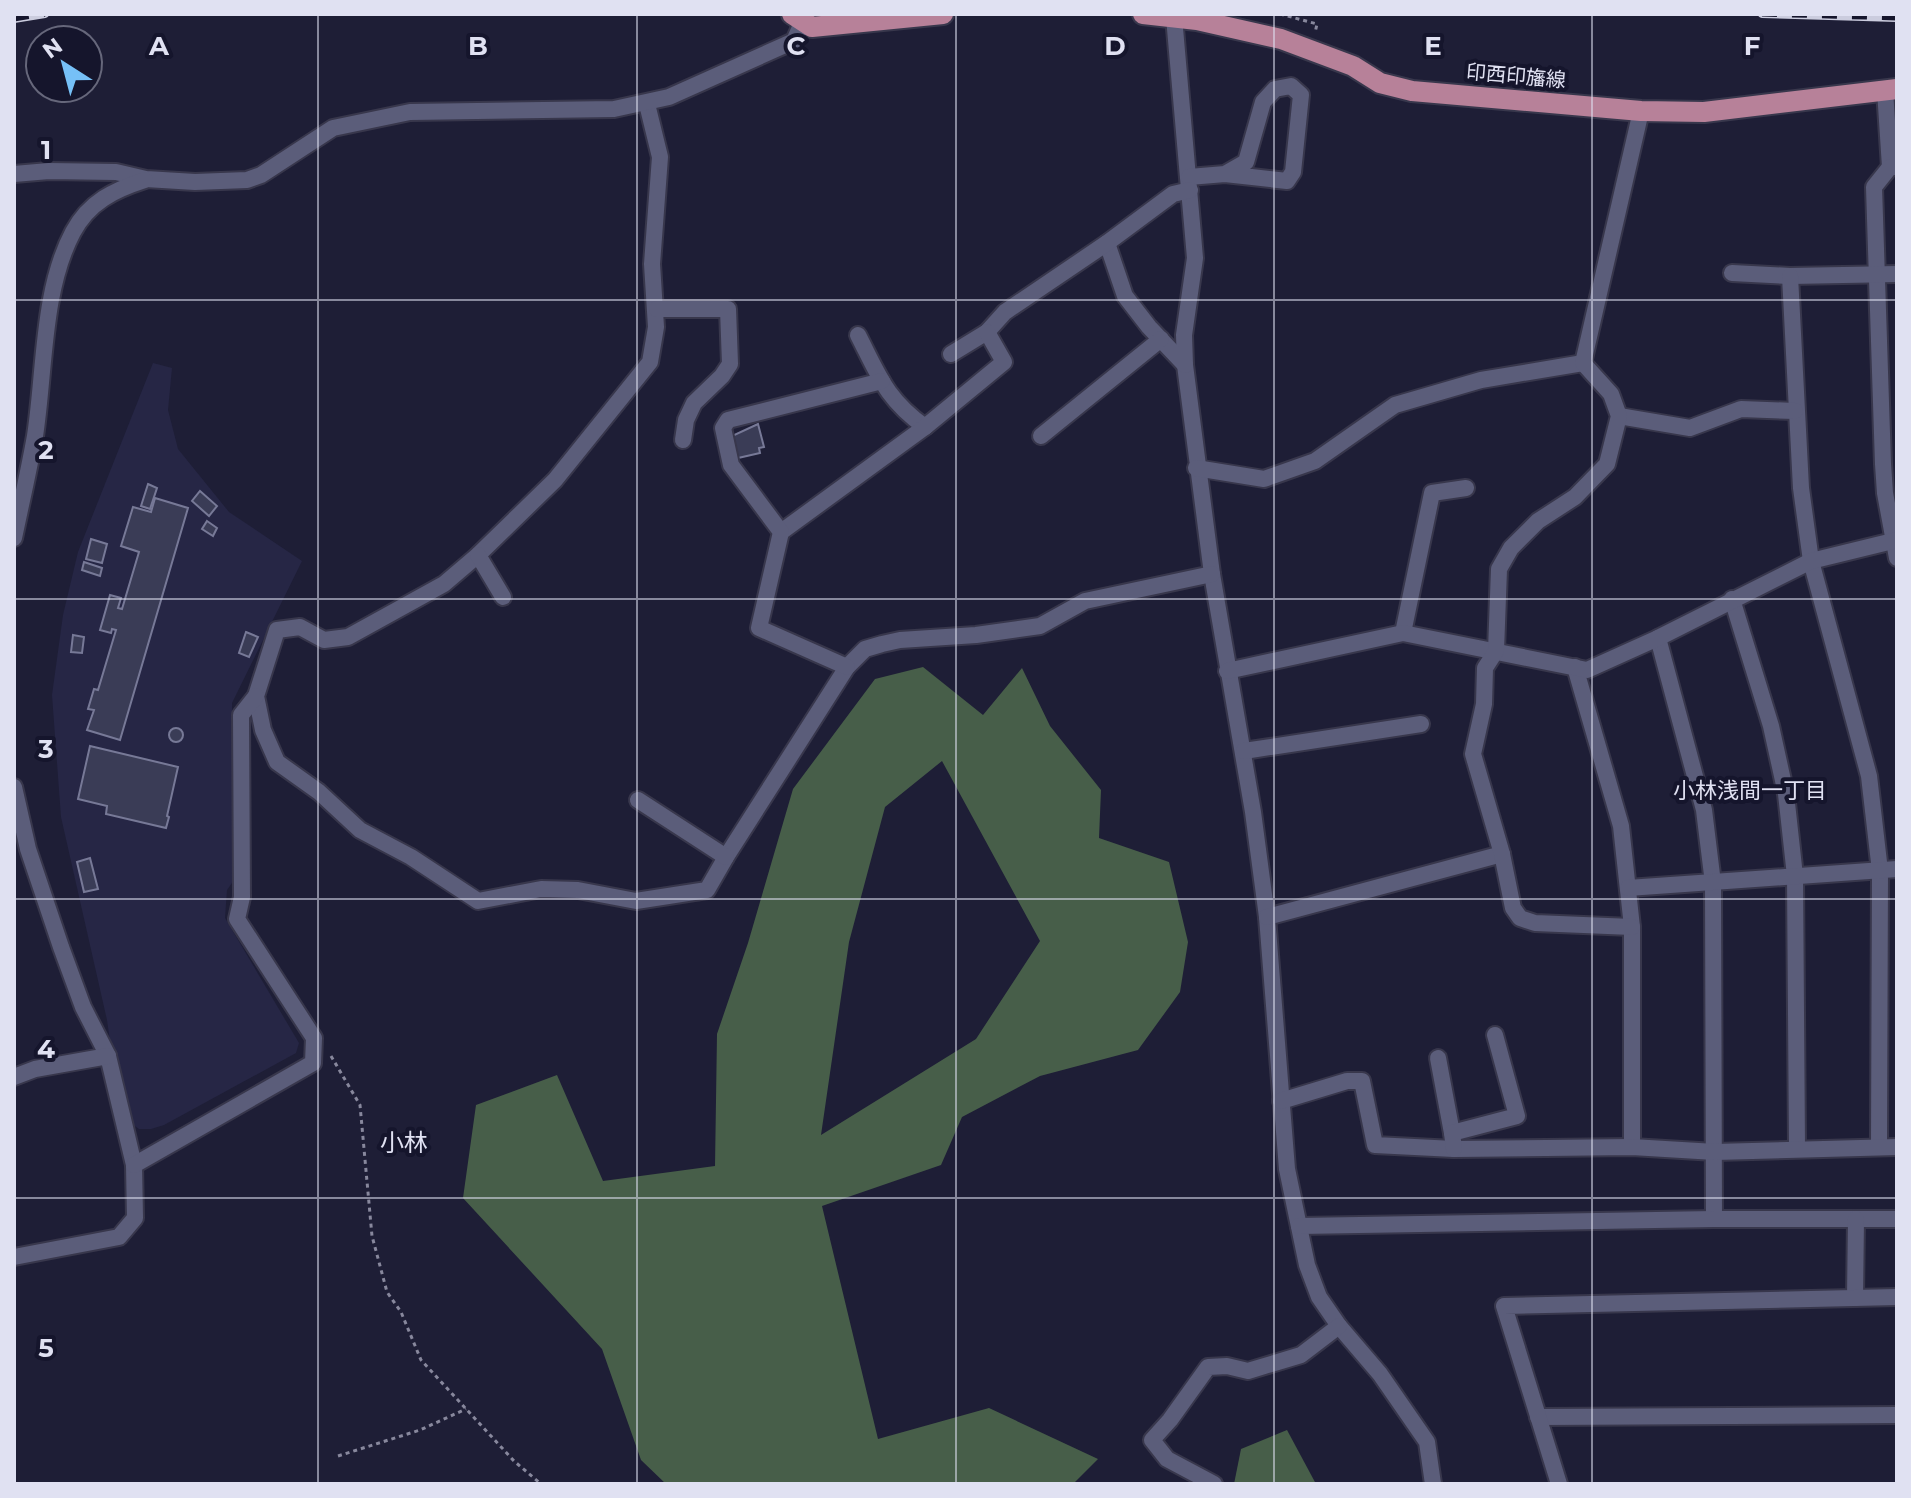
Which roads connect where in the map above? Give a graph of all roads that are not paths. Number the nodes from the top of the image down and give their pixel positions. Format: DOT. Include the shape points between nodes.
graph roads {
  1 [pos="943,14"];
  2 [pos="1143,14"];
  3 [pos="1174,17"];
  4 [pos="797,18"];
  5 [pos="1891,90"];
  6 [pos="647,104"];
  7 [pos="1641,111"];
  8 [pos="1894,167"];
  9 [pos="14,174"];
  10 [pos="1225,174"];
  11 [pos="146,179"];
  12 [pos="1189,184"];
  13 [pos="1107,243"];
  14 [pos="1732,273"];
  15 [pos="1897,274"];
  16 [pos="1876,275"];
  17 [pos="1790,276"];
  18 [pos="657,309"];
  19 [pos="987,332"];
  20 [pos="858,335"];
  21 [pos="1161,339"];
  22 [pos="951,354"];
  23 [pos="1583,363"];
  24 [pos="1185,365"];
  25 [pos="882,381"];
  26 [pos="1795,411"];
  27 [pos="1619,416"];
  28 [pos="925,427"];
  29 [pos="1041,436"];
  30 [pos="683,440"];
  31 [pos="1196,468"];
  32 [pos="1466,488"];
  33 [pos="781,532"];
  34 [pos="14,538"];
  35 [pos="1895,541"];
  36 [pos="478,555"];
  37 [pos="1897,558"];
  38 [pos="1811,561"];
  39 [pos="1212,574"];
  40 [pos="503,597"];
  41 [pos="1732,599"];
  42 [pos="1403,633"];
  43 [pos="1658,638"];
  44 [pos="1496,651"];
  45 [pos="847,667"];
  46 [pos="1575,667"];
  47 [pos="1227,671"];
  48 [pos="256,696"];
  49 [pos="1421,724"];
  50 [pos="1244,751"];
  51 [pos="14,787"];
  52 [pos="638,800"];
  53 [pos="1502,854"];
  54 [pos="726,857"];
  55 [pos="1897,869"];
  56 [pos="1880,871"];
  57 [pos="1795,876"];
  58 [pos="1713,883"];
  59 [pos="1628,888"];
  60 [pos="1267,917"];
  61 [pos="1632,927"];
  62 [pos="1495,1035"];
  63 [pos="108,1056"];
  64 [pos="1438,1058"];
  65 [pos="14,1077"];
  66 [pos="1281,1101"];
  67 [pos="1453,1141"];
  68 [pos="1632,1147"];
  69 [pos="1879,1147"];
  70 [pos="1897,1147"];
  71 [pos="1797,1148"];
  72 [pos="1715,1152"];
  73 [pos="134,1165"];
  74 [pos="1714,1219"];
  75 [pos="1856,1219"];
  76 [pos="1897,1219"];
  77 [pos="1299,1226"];
  78 [pos="14,1257"];
  79 [pos="1897,1297"];
  80 [pos="1855,1298"];
  81 [pos="1339,1326"];
  82 [pos="1897,1415"];
  83 [pos="1538,1417"];
  84 [pos="1214,1484"];
  85 [pos="1433,1484"];
  86 [pos="1559,1484"];
  1 -- 4 [label="main road" via="826,27 812,27"];
  2 -- 3 [label="main road, 印西印旛線"];
  3 -- 7 [label="main road, 印西印旛線" via="1311,49 1395,88"];
  3 -- 12 [label="street"];
  4 -- 6 [label="street" via="794,41"];
  5 -- 7 [label="main road, 印西印旛線" via="1725,110"];
  5 -- 8 [label="street"];
  6 -- 11 [label="street" via="410,112 333,128 247,180"];
  6 -- 18 [label="street" via="660,157 652,264"];
  7 -- 23 [label="street"];
  8 -- 16 [label="street" via="1874,187"];
  9 -- 11 [label="street" via="116,172"];
  10 -- 10 [label="street" via="1246,162 1263,102 1275,89 1291,86 1301,95 1293,172 1287,181"];
  10 -- 12 [label="street"];
  11 -- 34 [label="street" via="113,190 92,206 58,269"];
  12 -- 13 [label="street"];
  12 -- 24 [label="street" via="1195,258"];
  13 -- 19 [label="street" via="1005,312"];
  13 -- 21 [label="street" via="1125,296"];
  14 -- 17 [label="street"];
  15 -- 16 [label="street"];
  16 -- 17 [label="street"];
  16 -- 35 [label="street" via="1883,464"];
  17 -- 26 [label="street"];
  18 -- 30 [label="street" via="728,309 730,364 694,403"];
  18 -- 36 [label="street" via="650,362 626,395 555,480"];
  19 -- 22 [label="street"];
  19 -- 28 [label="street" via="1004,362"];
  20 -- 25 [label="street"];
  21 -- 24 [label="street"];
  21 -- 29 [label="street"];
  23 -- 27 [label="street" via="1611,394"];
  23 -- 31 [label="street" via="1481,380 1395,405 1315,461 1264,479"];
  24 -- 31 [label="street"];
  25 -- 28 [label="street" via="892,399"];
  25 -- 33 [label="street" via="728,420 723,428 731,465"];
  26 -- 27 [label="street" via="1741,409 1690,428"];
  26 -- 38 [label="street"];
  27 -- 44 [label="street" via="1607,464 1575,497 1529,530 1499,569"];
  28 -- 33 [label="street"];
  31 -- 39 [label="street"];
  32 -- 42 [label="street" via="1432,493"];
  33 -- 45 [label="street" via="759,628"];
  35 -- 37 [label="street"];
  35 -- 38 [label="street"];
  36 -- 40 [label="street"];
  36 -- 48 [label="street" via="444,584 348,637 324,640 300,627 277,630"];
  38 -- 41 [label="street"];
  38 -- 56 [label="street" via="1869,776"];
  39 -- 45 [label="street" via="1085,601 1040,626 882,644 865,649"];
  39 -- 47 [label="street"];
  41 -- 43 [label="street"];
  41 -- 57 [label="street" via="1771,726 1786,794"];
  42 -- 44 [label="street"];
  42 -- 47 [label="street"];
  43 -- 46 [label="street" via="1587,670"];
  43 -- 58 [label="street" via="1704,810"];
  44 -- 46 [label="street"];
  44 -- 53 [label="street" via="1485,668 1473,754"];
  45 -- 54 [label="street"];
  46 -- 59 [label="street" via="1621,826"];
  47 -- 50 [label="street"];
  48 -- 54 [label="street" via="277,762 360,830 478,901 541,889 636,901 685,895 707,890"];
  48 -- 73 [label="street" via="241,715 242,897 237,919 314,1038 313,1063"];
  49 -- 50 [label="street"];
  50 -- 60 [label="street"];
  51 -- 63 [label="street" via="28,849 61,947"];
  52 -- 54 [label="street"];
  53 -- 60 [label="street"];
  53 -- 61 [label="street" via="1513,908 1520,918"];
  55 -- 56 [label="street"];
  56 -- 57 [label="street"];
  56 -- 69 [label="street"];
  57 -- 58 [label="street"];
  57 -- 71 [label="street"];
  58 -- 59 [label="street"];
  58 -- 72 [label="street"];
  59 -- 61 [label="street"];
  60 -- 66 [label="street"];
  61 -- 68 [label="street"];
  62 -- 67 [label="street" via="1517,1116"];
  63 -- 65 [label="street"];
  63 -- 73 [label="street"];
  64 -- 67 [label="street"];
  66 -- 67 [label="street" via="1362,1081 1375,1145"];
  66 -- 77 [label="street"];
  67 -- 68 [label="street"];
  68 -- 72 [label="street"];
  69 -- 70 [label="street"];
  69 -- 71 [label="street"];
  71 -- 72 [label="street"];
  72 -- 74 [label="street"];
  73 -- 78 [label="street" via="135,1218 119,1237"];
  74 -- 75 [label="street"];
  74 -- 77 [label="street"];
  75 -- 76 [label="street"];
  75 -- 80 [label="street"];
  77 -- 81 [label="street" via="1319,1297"];
  79 -- 80 [label="street"];
  80 -- 83 [label="street" via="1504,1306"];
  81 -- 84 [label="street" via="1301,1355 1248,1371 1208,1367 1152,1440 1167,1459"];
  81 -- 85 [label="street" via="1427,1442"];
  82 -- 83 [label="street"];
  83 -- 86 [label="street"];
}
